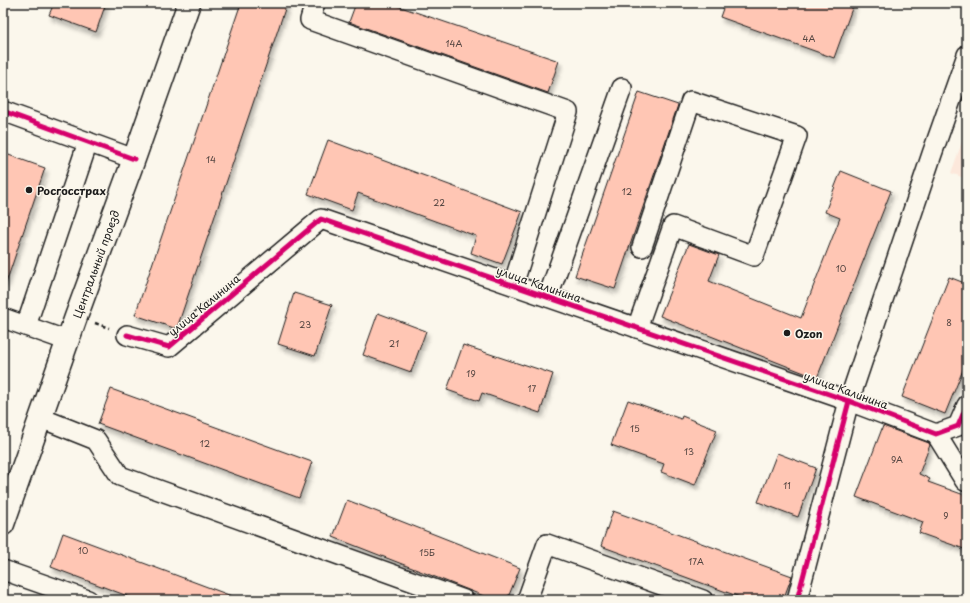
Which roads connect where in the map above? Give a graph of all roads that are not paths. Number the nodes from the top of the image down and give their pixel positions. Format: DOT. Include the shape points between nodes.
graph roads {
  1 [pos="189,3"];
  2 [pos="315,3"];
  3 [pos="967,55"];
  4 [pos="622,88"];
  5 [pos="3,110"];
  6 [pos="88,142"];
  7 [pos="134,159"];
  8 [pos="642,247"];
  9 [pos="513,286"];
  10 [pos="548,297"];
  11 [pos="3,318"];
  12 [pos="26,326"];
  13 [pos="637,328"];
  14 [pos="127,335"];
  15 [pos="68,341"];
  16 [pos="849,402"];
  17 [pos="967,405"];
  18 [pos="41,418"];
  19 [pos="936,434"];
  20 [pos="967,482"];
  21 [pos="3,524"];
  22 [pos="3,570"];
  23 [pos="88,600"];
  24 [pos="464,600"];
  25 [pos="528,600"];
  26 [pos="703,600"];
  27 [pos="797,600"];
  1 -- 7 [label="main road, Центральный проезд"];
  2 -- 9 [label="street" via="310,20 568,112"];
  3 -- 16 [label="street"];
  4 -- 10 [label="street"];
  5 -- 6 [label="street"];
  6 -- 7 [label="street"];
  6 -- 12 [label="street"];
  7 -- 15 [label="main road, Центральный проезд"];
  8 -- 13 [label="street" via="691,101 797,136 754,256 673,226"];
  9 -- 10 [label="street, улица Калинина"];
  9 -- 14 [label="street, улица Калинина" via="321,219 169,348"];
  10 -- 13 [label="street, улица Калинина"];
  11 -- 12 [label="street"];
  12 -- 15 [label="street"];
  13 -- 16 [label="street, улица Калинина"];
  15 -- 18 [label="main road, Центральный проезд"];
  16 -- 19 [label="street, улица Калинина"];
  16 -- 27 [label="street"];
  17 -- 19 [label="street" via="958,426"];
  18 -- 21 [label="main road, Центральный проезд"];
  18 -- 24 [label="street" via="96,440 120,476"];
  19 -- 20 [label="street"];
  22 -- 23 [label="street"];
  25 -- 26 [label="street" via="547,544"];
}
